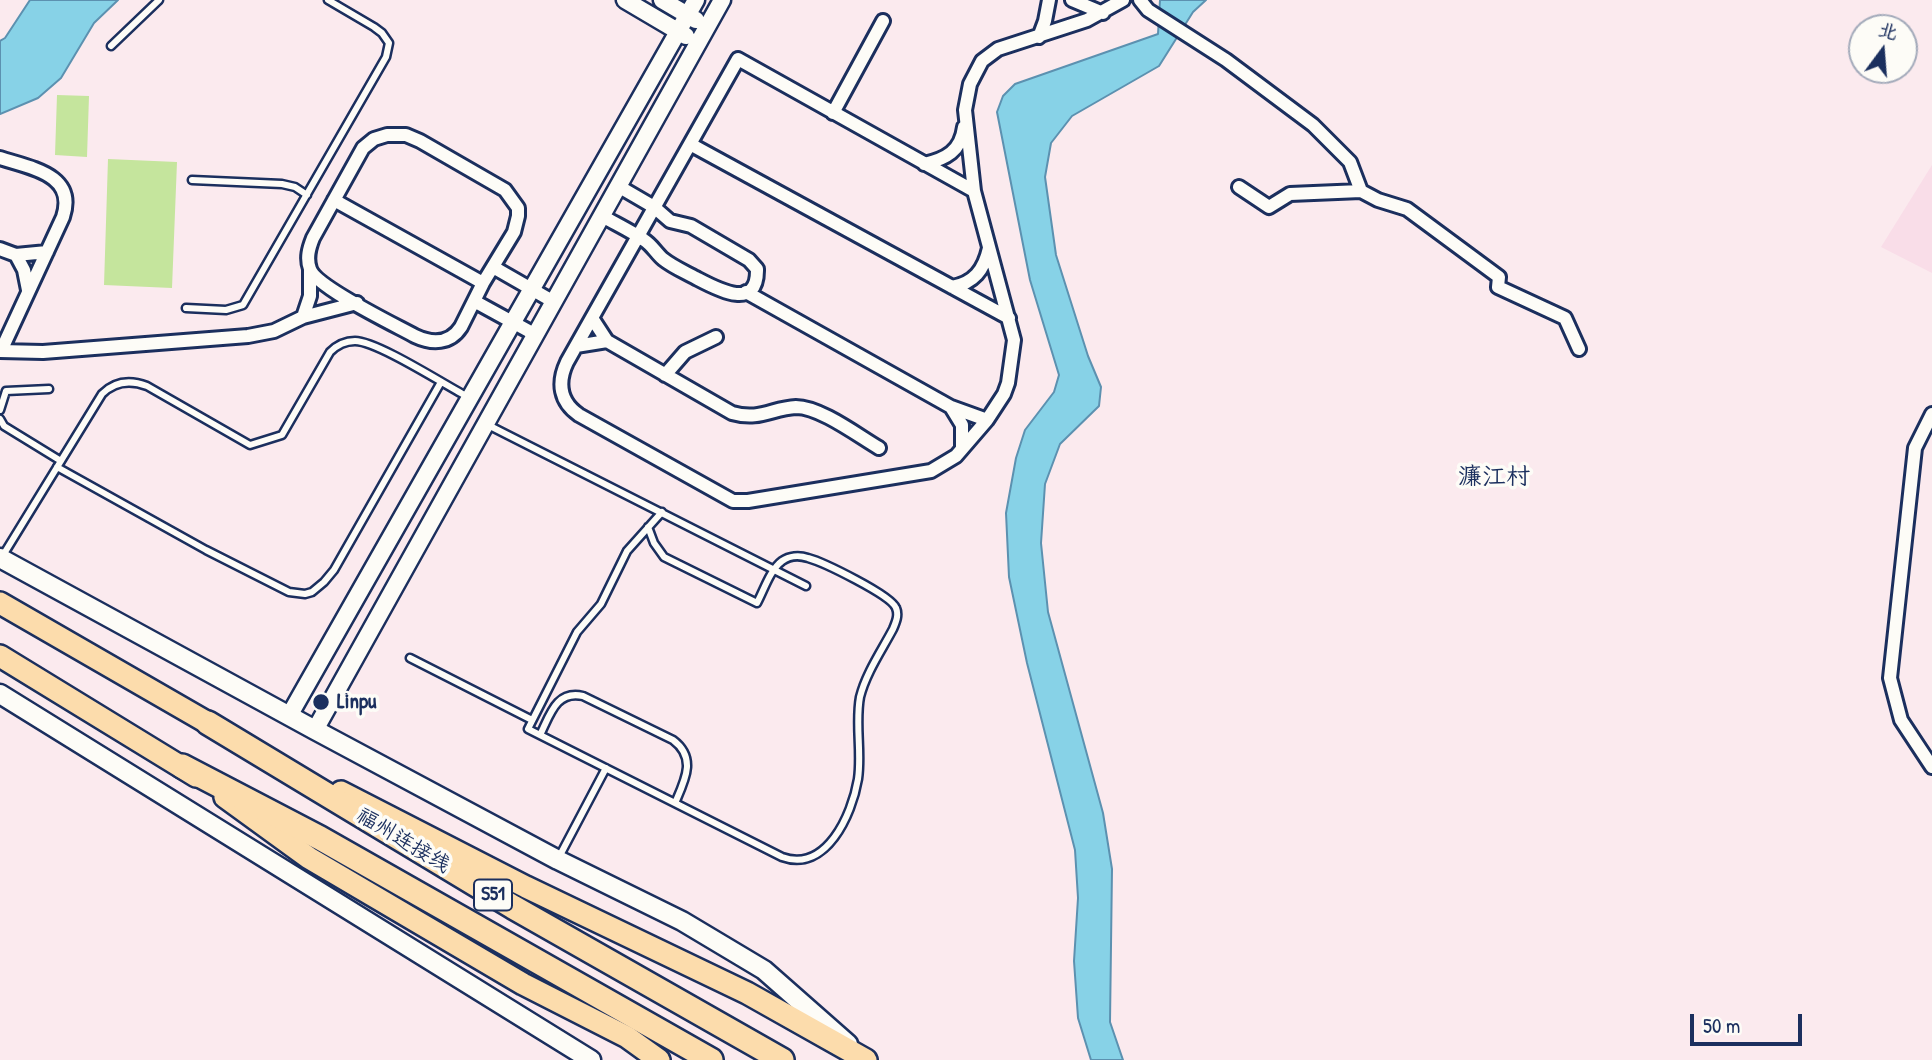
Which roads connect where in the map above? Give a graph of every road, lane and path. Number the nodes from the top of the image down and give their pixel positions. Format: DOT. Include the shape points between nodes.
graph roads {
  1 [pos="159,0"];
  2 [pos="328,0"];
  3 [pos="625,0"];
  4 [pos="662,0"];
  5 [pos="696,0"];
  6 [pos="722,0"];
  7 [pos="1049,0"];
  8 [pos="1072,0"];
  9 [pos="1123,0"];
  10 [pos="1140,0"];
  11 [pos="1103,13"];
  12 [pos="687,15"];
  13 [pos="883,21"];
  14 [pos="707,26"];
  15 [pos="678,32"];
  16 [pos="1039,37"];
  17 [pos="697,43"];
  18 [pos="111,46"];
  19 [pos="965,110"];
  20 [pos="834,113"];
  21 [pos="690,144"];
  22 [pos="0,158"];
  23 [pos="925,164"];
  24 [pos="192,180"];
  25 [pos="618,186"];
  26 [pos="1239,187"];
  27 [pos="974,191"];
  28 [pos="1361,191"];
  29 [pos="307,195"];
  30 [pos="334,200"];
  31 [pos="654,207"];
  32 [pos="602,216"];
  33 [pos="638,236"];
  34 [pos="989,245"];
  35 [pos="0,249"];
  36 [pos="47,252"];
  37 [pos="16,255"];
  38 [pos="493,267"];
  39 [pos="310,270"];
  40 [pos="483,284"];
  41 [pos="952,287"];
  42 [pos="532,290"];
  43 [pos="28,292"];
  44 [pos="746,292"];
  45 [pos="474,301"];
  46 [pos="554,302"];
  47 [pos="357,303"];
  48 [pos="186,308"];
  49 [pos="303,317"];
  50 [pos="1009,317"];
  51 [pos="592,318"];
  52 [pos="513,322"];
  53 [pos="536,335"];
  54 [pos="716,337"];
  55 [pos="607,341"];
  56 [pos="576,346"];
  57 [pos="1579,349"];
  58 [pos="0,351"];
  59 [pos="665,375"];
  60 [pos="441,382"];
  61 [pos="49,389"];
  62 [pos="470,398"];
  63 [pos="951,407"];
  64 [pos="0,410"];
  65 [pos="1932,414"];
  66 [pos="0,419"];
  67 [pos="987,419"];
  68 [pos="486,424"];
  69 [pos="878,448"];
  70 [pos="962,449"];
  71 [pos="59,464"];
  72 [pos="662,512"];
  73 [pos="648,527"];
  74 [pos="1,559"];
  75 [pos="774,569"];
  76 [pos="806,586"];
  77 [pos="0,603"];
  78 [pos="0,656"];
  79 [pos="410,658"];
  80 [pos="0,694"];
  81 [pos="289,716"];
  82 [pos="532,720"];
  83 [pos="208,723"];
  84 [pos="315,730"];
  85 [pos="540,735"];
  86 [pos="181,766"];
  87 [pos="606,768"];
  88 [pos="1932,768"];
  89 [pos="675,803"];
  90 [pos="558,860"];
  91 [pos="591,1060"];
  92 [pos="659,1060"];
  93 [pos="711,1060"];
  94 [pos="782,1060"];
  95 [pos="866,1060"];
  1 -- 18 [label="lane"];
  2 -- 29 [label="lane" via="382,33 389,43"];
  3 -- 15 [label="street"];
  4 -- 12 [label="street"];
  5 -- 12 [label="street"];
  6 -- 14 [label="street"];
  7 -- 16 [label="street"];
  8 -- 11 [label="street"];
  9 -- 11 [label="street"];
  10 -- 28 [label="street" via="1313,125 1350,162"];
  11 -- 16 [label="street"];
  12 -- 14 [label="street"];
  12 -- 15 [label="street"];
  13 -- 20 [label="street"];
  14 -- 17 [label="street"];
  15 -- 17 [label="street"];
  15 -- 42 [label="street"];
  16 -- 19 [label="street" via="989,55 975,71"];
  17 -- 25 [label="street"];
  19 -- 23 [label="street" via="957,149"];
  19 -- 27 [label="street"];
  20 -- 21 [label="street" via="738,60"];
  20 -- 23 [label="street"];
  21 -- 31 [label="street"];
  21 -- 41 [label="street"];
  22 -- 36 [label="street" via="49,175 64,191 66,209"];
  23 -- 27 [label="street"];
  24 -- 29 [label="lane" via="282,184"];
  25 -- 31 [label="street"];
  25 -- 32 [label="street"];
  26 -- 28 [label="street" via="1269,207 1290,194"];
  27 -- 34 [label="street"];
  28 -- 57 [label="street" via="1408,209 1499,277 1498,287 1566,318"];
  29 -- 48 [label="lane" via="243,305 226,310"];
  30 -- 38 [label="street" via="369,142 387,135 412,137 499,186 515,202 517,224"];
  30 -- 39 [label="street" via="310,247"];
  30 -- 40 [label="street"];
  31 -- 33 [label="street"];
  31 -- 44 [label="street" via="670,220 686,223 750,260 757,275"];
  32 -- 33 [label="street"];
  32 -- 46 [label="street"];
  33 -- 44 [label="street" via="665,261 719,291"];
  33 -- 51 [label="street"];
  34 -- 41 [label="street" via="985,263 974,279"];
  34 -- 50 [label="street"];
  35 -- 37 [label="street"];
  36 -- 37 [label="street"];
  36 -- 43 [label="street"];
  37 -- 43 [label="street" via="27,277"];
  38 -- 40 [label="street"];
  38 -- 42 [label="street"];
  39 -- 47 [label="street" via="325,285"];
  39 -- 49 [label="street" via="310,296"];
  40 -- 45 [label="street"];
  41 -- 50 [label="street"];
  42 -- 46 [label="street"];
  42 -- 52 [label="street"];
  43 -- 58 [label="street"];
  44 -- 63 [label="street"];
  45 -- 47 [label="street" via="457,333 435,342 415,336"];
  45 -- 52 [label="street"];
  46 -- 53 [label="street"];
  47 -- 49 [label="street"];
  49 -- 58 [label="street" via="248,336 43,352"];
  50 -- 67 [label="street" via="1014,340 1011,372 1004,394"];
  51 -- 55 [label="street"];
  51 -- 56 [label="street"];
  52 -- 53 [label="street"];
  52 -- 62 [label="street"];
  53 -- 68 [label="street"];
  54 -- 59 [label="street" via="685,352"];
  55 -- 56 [label="street"];
  55 -- 59 [label="street"];
  56 -- 70 [label="street" via="561,383 572,410 733,501 921,474 940,467"];
  59 -- 69 [label="street" via="732,413 756,416 808,409"];
  60 -- 62 [label="lane"];
  60 -- 71 [label="lane" via="374,345 349,341 330,352 282,435 250,445 147,386 122,383 102,394"];
  60 -- 71 [label="lane" via="334,570 318,588 304,594 289,592 206,550"];
  61 -- 64 [label="lane" via="6,391"];
  62 -- 81 [label="street"];
  63 -- 67 [label="street"];
  63 -- 70 [label="street" via="962,425"];
  65 -- 88 [label="street" via="1915,447 1890,678 1901,720"];
  66 -- 71 [label="lane"];
  67 -- 70 [label="street"];
  68 -- 72 [label="lane"];
  68 -- 84 [label="street"];
  71 -- 74 [label="lane"];
  72 -- 73 [label="lane"];
  72 -- 75 [label="lane"];
  73 -- 75 [label="lane" via="664,557 757,603"];
  73 -- 82 [label="lane" via="627,551 596,612 577,632"];
  74 -- 81 [label="main road"];
  75 -- 76 [label="lane"];
  75 -- 89 [label="lane" via="789,558 806,557 887,596 896,608 893,629 861,693 858,780 845,817 825,848 804,861 792,860"];
  77 -- 83 [label="highway"];
  78 -- 86 [label="highway"];
  79 -- 82 [label="lane"];
  80 -- 91 [label="main road"];
  81 -- 84 [label="main road"];
  82 -- 85 [label="lane" via="527,729"];
  83 -- 94 [label="highway, 福州连接线 / S51" via="513,907"];
  83 -- 95 [label="highway" via="526,887 747,993"];
  84 -- 90 [label="main road"];
  85 -- 87 [label="lane"];
  85 -- 89 [label="lane" via="559,699 575,694 673,740 683,751 688,769"];
  86 -- 92 [label="highway" via="309,858 523,984 627,1037"];
  86 -- 93 [label="highway, 福州连接线 / S51" via="320,838"];
  87 -- 89 [label="lane"];
  87 -- 90 [label="lane"];
  90 -- 95 [label="main road" via="682,921 764,970"];
}
